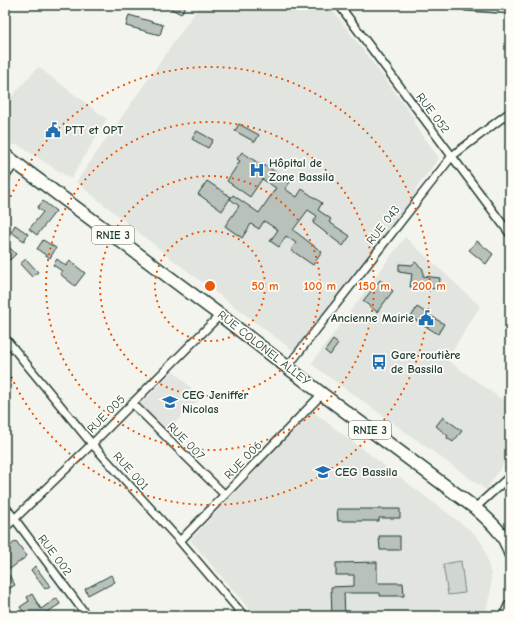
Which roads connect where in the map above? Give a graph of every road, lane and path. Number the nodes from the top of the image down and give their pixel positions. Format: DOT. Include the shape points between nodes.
graph roads {
  1 [pos="339,5"];
  2 [pos="466,5"];
  3 [pos="510,8"];
  4 [pos="510,112"];
  5 [pos="452,156"];
  6 [pos="10,159"];
  7 [pos="5,177"];
  8 [pos="510,234"];
  9 [pos="220,315"];
  10 [pos="5,338"];
  11 [pos="288,366"];
  12 [pos="322,394"];
  13 [pos="132,403"];
  14 [pos="92,444"];
  15 [pos="510,476"];
  16 [pos="225,495"];
  17 [pos="5,506"];
  18 [pos="475,508"];
  19 [pos="14,518"];
  20 [pos="5,528"];
  21 [pos="180,541"];
  22 [pos="510,553"];
  23 [pos="510,607"];
  24 [pos="87,616"];
  25 [pos="244,616"];
  26 [pos="506,616"];
  1 -- 5 [label="street, RUE 052"];
  2 -- 3 [label="main road"];
  4 -- 5 [label="street, RUE 043"];
  5 -- 8 [label="street, RUE 052"];
  5 -- 11 [label="street, RUE 043"];
  6 -- 7 [label="street"];
  6 -- 9 [label="highway, RUE COLONEL ALLEY / RNIE 3"];
  9 -- 11 [label="highway, RUE COLONEL ALLEY / RNIE 3"];
  9 -- 13 [label="street, RUE 005"];
  10 -- 14 [label="street, RUE 001"];
  11 -- 12 [label="highway, RUE COLONEL ALLEY / RNIE 3"];
  12 -- 16 [label="street, RUE 006"];
  12 -- 18 [label="highway, RUE COLONEL ALLEY / RNIE 3"];
  13 -- 14 [label="street, RUE 005"];
  13 -- 16 [label="street, RUE 007"];
  14 -- 19 [label="street, RUE 005"];
  14 -- 21 [label="street, RUE 001"];
  15 -- 18 [label="street"];
  16 -- 21 [label="street, RUE 006"];
  17 -- 19 [label="street, RUE 002"];
  18 -- 22 [label="highway, RUE COLONEL ALLEY / RNIE 3" via="498,530"];
  19 -- 20 [label="street, RUE 005"];
  19 -- 24 [label="street, RUE 002"];
  21 -- 25 [label="street, RUE 001"];
  23 -- 26 [label="highway"];
}
